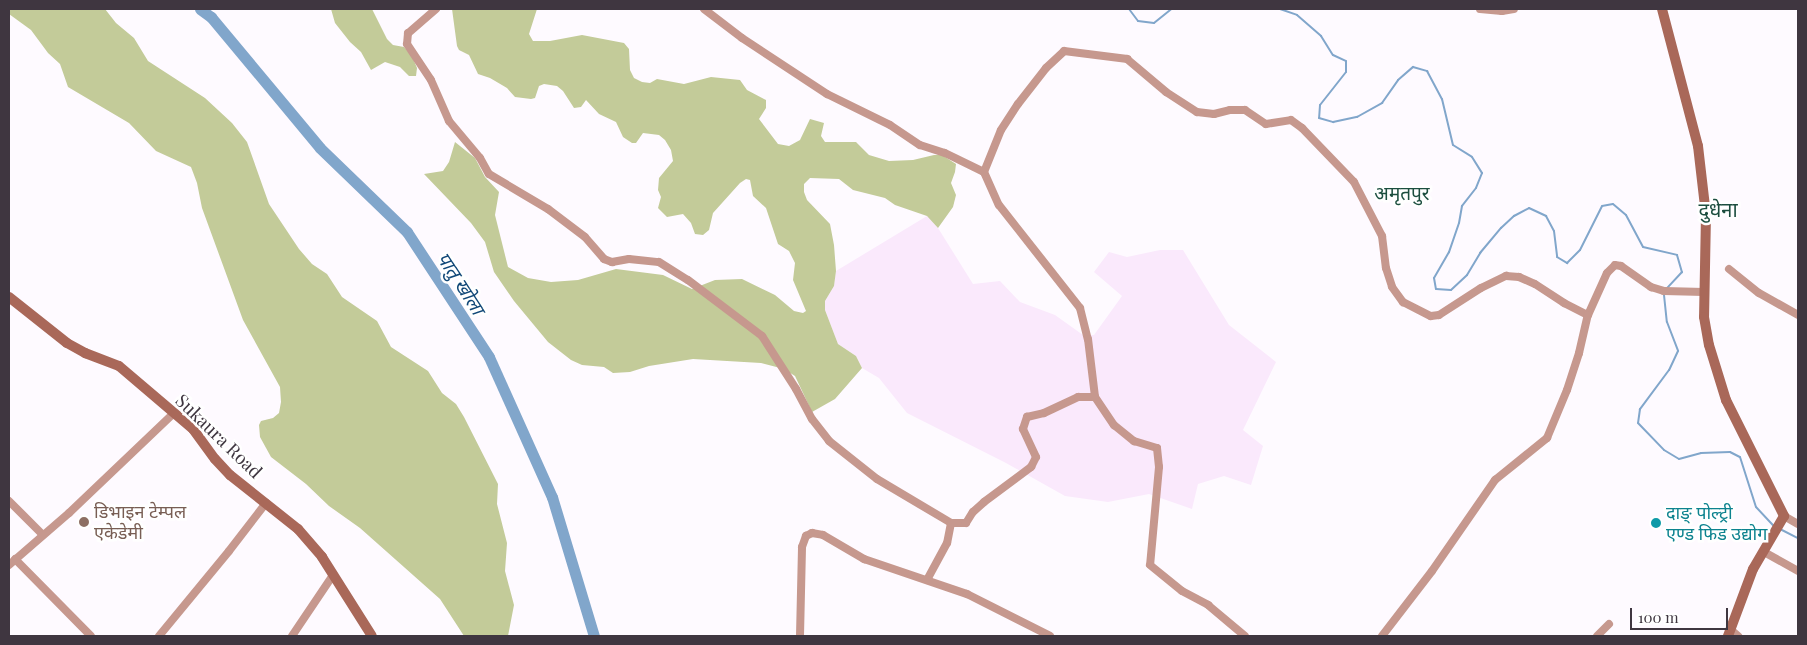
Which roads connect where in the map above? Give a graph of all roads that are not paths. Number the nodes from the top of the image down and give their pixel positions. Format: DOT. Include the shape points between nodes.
graph roads {
  1 [pos="436,9"];
  2 [pos="704,9"];
  3 [pos="1480,9"];
  4 [pos="1514,9"];
  5 [pos="1662,9"];
  6 [pos="984,172"];
  7 [pos="1728,269"];
  8 [pos="1704,292"];
  9 [pos="9,297"];
  10 [pos="1588,315"];
  11 [pos="1798,315"];
  12 [pos="1095,397"];
  13 [pos="173,414"];
  14 [pos="9,501"];
  15 [pos="266,502"];
  16 [pos="1783,519"];
  17 [pos="951,523"];
  18 [pos="1798,524"];
  19 [pos="42,534"];
  20 [pos="1765,549"];
  21 [pos="16,559"];
  22 [pos="9,565"];
  23 [pos="1798,571"];
  24 [pos="332,575"];
  25 [pos="928,580"];
  26 [pos="1609,624"];
  27 [pos="1729,632"];
  28 [pos="91,636"];
  29 [pos="159,636"];
  30 [pos="292,636"];
  31 [pos="372,636"];
  32 [pos="800,636"];
  33 [pos="1050,636"];
  34 [pos="1246,636"];
  35 [pos="1382,636"];
  36 [pos="1598,636"];
  37 [pos="1738,636"];
  1 -- 17 [label="street" via="408,33 406,44 431,80 449,120 489,174 548,209 585,237 604,259 612,262 659,262 739,317 762,336 829,441 877,479"];
  2 -- 6 [label="street" via="827,94 890,125 920,145"];
  3 -- 4 [label="street"];
  5 -- 8 [label="main road" via="1698,146 1706,215"];
  6 -- 10 [label="street" via="1001,130 1018,104 1064,51 1128,59 1166,92 1197,112 1214,114 1245,110 1266,124 1291,120 1302,128 1354,182 1382,236 1392,288 1403,302 1413,308 1430,316 1439,315 1506,276 1527,280"];
  6 -- 12 [label="street" via="1000,205 1080,308"];
  7 -- 11 [label="street" via="1759,293"];
  8 -- 10 [label="street" via="1664,291 1651,287 1615,265"];
  8 -- 16 [label="main road" via="1706,326 1726,400"];
  9 -- 13 [label="main road, Sukaura Road" via="67,343 119,366"];
  10 -- 35 [label="street" via="1580,353 1546,438 1495,480"];
  12 -- 17 [label="street" via="1078,397 1044,413 1026,417 1024,428 1036,457 1030,467 984,502 966,523"];
  12 -- 34 [label="street" via="1114,425 1134,441 1157,448 1159,467 1150,565 1182,592 1208,606"];
  13 -- 15 [label="main road, Sukaura Road" via="193,429 230,475"];
  13 -- 19 [label="street" via="69,513"];
  14 -- 19 [label="street"];
  15 -- 24 [label="main road, Sukaura Road" via="298,529"];
  15 -- 29 [label="street"];
  16 -- 18 [label="street"];
  16 -- 20 [label="main road"];
  17 -- 25 [label="street" via="947,543"];
  19 -- 21 [label="street"];
  20 -- 23 [label="street"];
  20 -- 27 [label="main road" via="1745,588"];
  21 -- 22 [label="street"];
  21 -- 28 [label="street"];
  24 -- 30 [label="street"];
  24 -- 31 [label="main road, Sukaura Road"];
  25 -- 32 [label="street" via="864,559 823,535 812,533 806,536 802,546"];
  25 -- 33 [label="street" via="967,594"];
  26 -- 36 [label="street"];
  27 -- 37 [label="street"];
}
